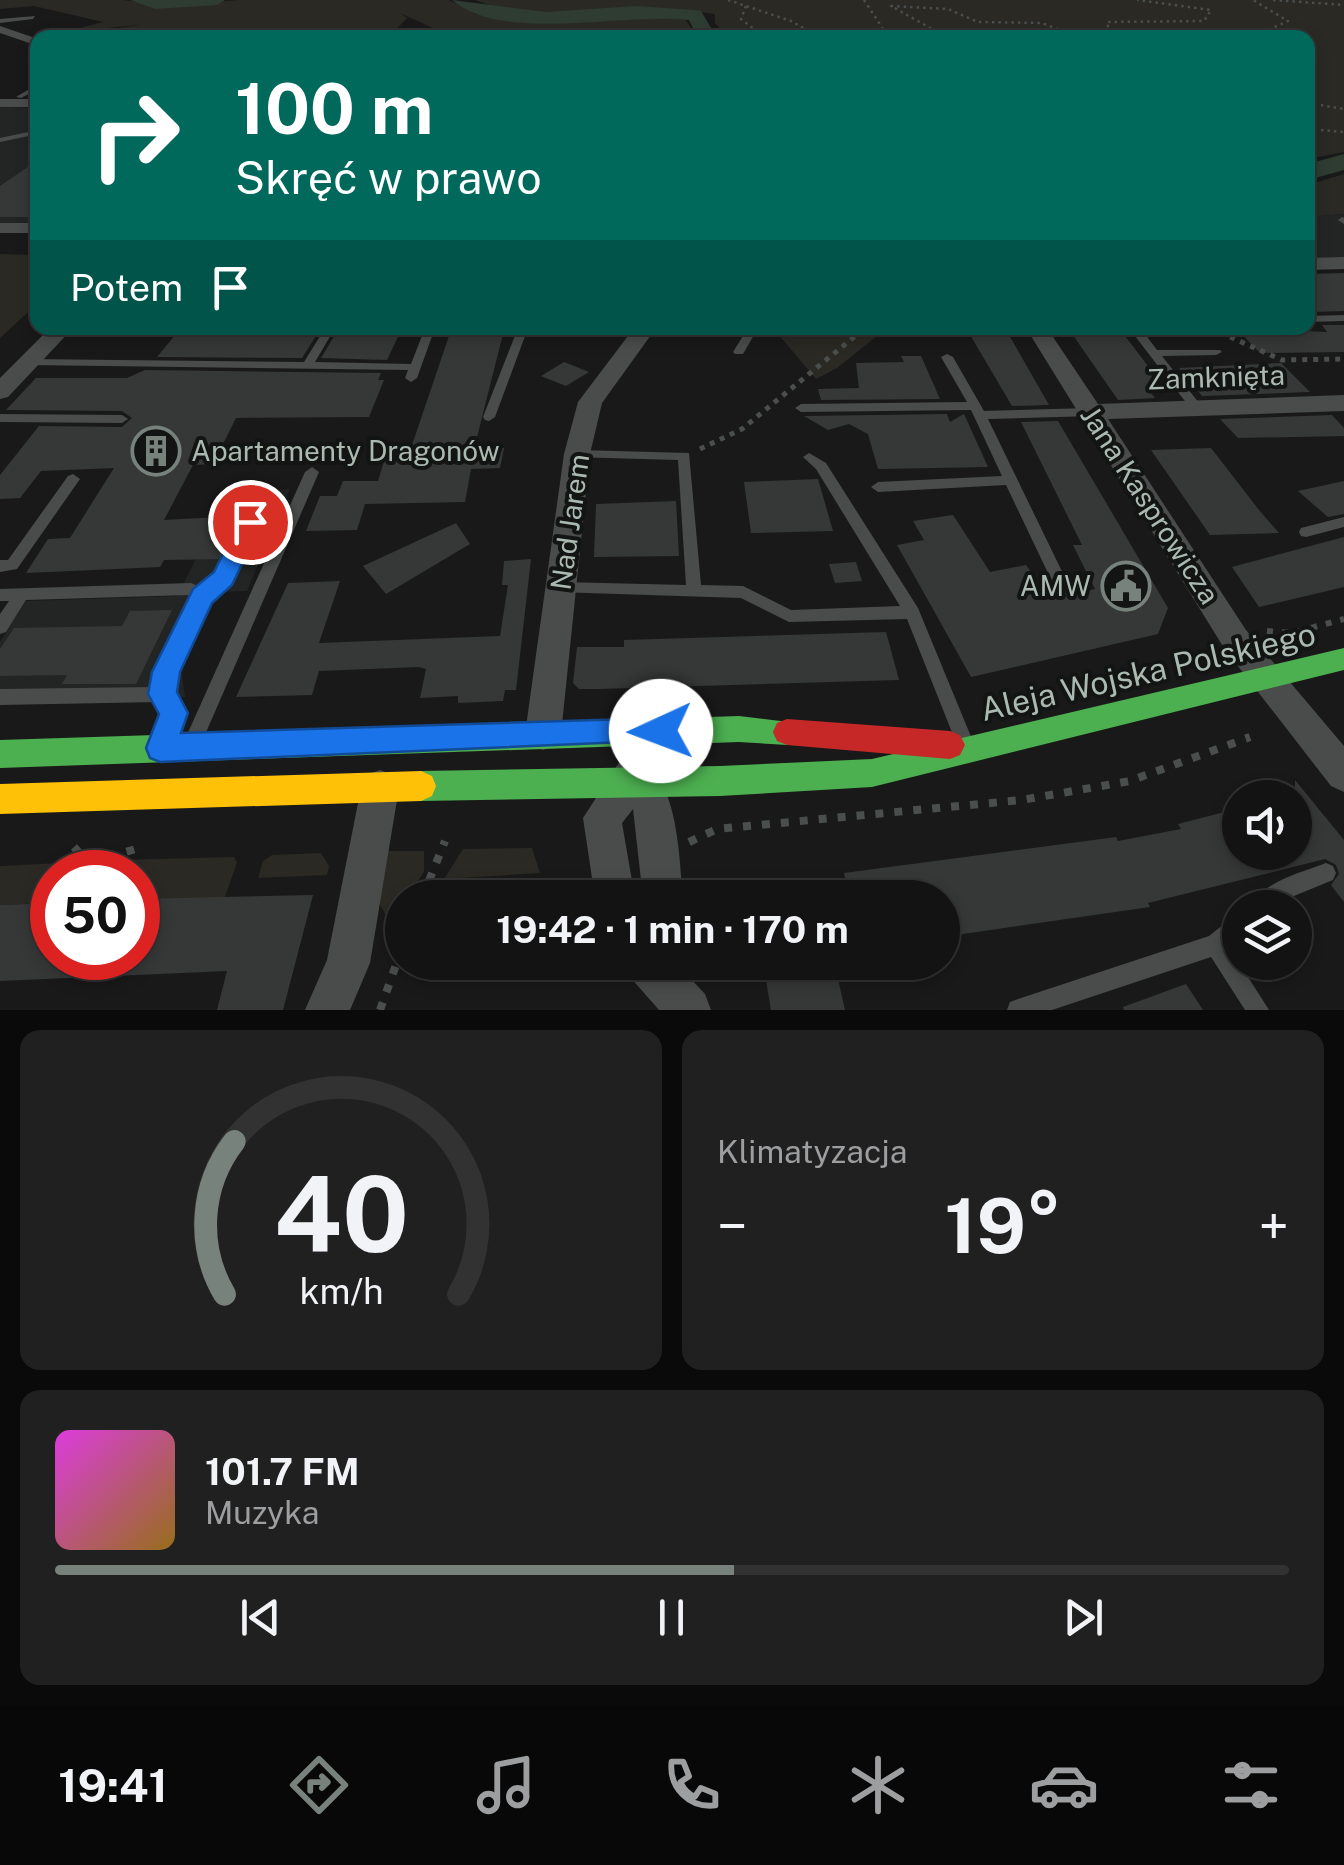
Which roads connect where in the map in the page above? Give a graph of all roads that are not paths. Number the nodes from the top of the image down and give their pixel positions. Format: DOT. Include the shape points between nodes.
graph roads {
  1 [pos="33,17"];
  2 [pos="0,21"];
  3 [pos="0,29"];
  4 [pos="30,40"];
  5 [pos="30,91"];
  6 [pos="19,97"];
  7 [pos="0,103"];
  8 [pos="30,103"];
  9 [pos="30,134"];
  10 [pos="0,140"];
  11 [pos="0,228"];
  12 [pos="30,228"];
  13 [pos="1315,264"];
  14 [pos="1344,264"];
  15 [pos="1344,318"];
  16 [pos="1315,319"];
  17 [pos="55,335"];
  18 [pos="326,335"];
  19 [pos="427,335"];
  20 [pos="519,335"];
  21 [pos="640,335"];
  22 [pos="749,335"];
  23 [pos="1040,335"];
  24 [pos="1141,335"];
  25 [pos="739,352"];
  26 [pos="1216,352"];
  27 [pos="1154,353"];
  28 [pos="947,357"];
  29 [pos="28,362"];
  30 [pos="307,366"];
  31 [pos="0,392"];
  32 [pos="1344,403"];
  33 [pos="1195,406"];
  34 [pos="802,408"];
  35 [pos="978,410"];
  36 [pos="1090,412"];
  37 [pos="489,417"];
  38 [pos="0,418"];
  39 [pos="122,419"];
  40 [pos="577,454"];
  41 [pos="809,457"];
  42 [pos="312,472"];
  43 [pos="74,479"];
  44 [pos="1010,480"];
  45 [pos="878,487"];
  46 [pos="263,494"];
  47 [pos="1344,522"];
  48 [pos="1306,532"];
  49 [pos="6,566"];
  50 [pos="560,588"];
  51 [pos="1062,590"];
  52 [pos="694,591"];
  53 [pos="0,594"];
  54 [pos="22,595"];
  55 [pos="202,596"];
  56 [pos="912,612"];
  57 [pos="0,627"];
  58 [pos="1344,659"];
  59 [pos="1268,679"];
  60 [pos="162,694"];
  61 [pos="0,698"];
  62 [pos="633,732"];
  63 [pos="543,734"];
  64 [pos="190,747"];
  65 [pos="160,748"];
  66 [pos="966,748"];
  67 [pos="0,754"];
  68 [pos="1344,774"];
  69 [pos="632,778"];
  70 [pos="380,788"];
  71 [pos="0,799"];
  72 [pos="1326,873"];
  73 [pos="612,880"];
  74 [pos="662,880"];
  75 [pos="1282,890"];
  76 [pos="1222,939"];
  77 [pos="1215,945"];
  78 [pos="327,1010"];
  79 [pos="1018,1010"];
  80 [pos="1258,1010"];
  1 -- 2 [label="lane"];
  3 -- 4 [label="street"];
  5 -- 6 [label="lane"];
  7 -- 8 [label="street"];
  9 -- 10 [label="lane"];
  11 -- 12 [label="street"];
  13 -- 14 [label="street"];
  15 -- 16 [label="lane"];
  17 -- 29 [label="street"];
  18 -- 30 [label="lane"];
  19 -- 30 [label="lane" via="413,372"];
  20 -- 37 [label="lane"];
  21 -- 40 [label="street, Nad Jarem" via="590,402"];
  22 -- 25 [label="lane"];
  23 -- 36 [label="street, Jana Kasprowicza"];
  24 -- 27 [label="lane"];
  26 -- 27 [label="lane"];
  27 -- 33 [label="lane"];
  28 -- 35 [label="lane"];
  29 -- 30 [label="lane"];
  29 -- 31 [label="street"];
  32 -- 33 [label="street, Zamknięta"];
  33 -- 36 [label="street, Zamknięta"];
  34 -- 35 [label="lane"];
  35 -- 36 [label="lane"];
  35 -- 44 [label="lane"];
  36 -- 59 [label="street, Jana Kasprowicza"];
  38 -- 39 [label="lane"];
  40 -- 50 [label="street, Nad Jarem"];
  40 -- 52 [label="lane" via="684,456"];
  41 -- 56 [label="lane" via="821,466"];
  42 -- 64 [label="lane"];
  43 -- 49 [label="lane"];
  44 -- 45 [label="lane"];
  44 -- 51 [label="lane"];
  46 -- 55 [label="lane" via="223,578"];
  47 -- 48 [label="lane"];
  49 -- 53 [label="lane"];
  50 -- 52 [label="lane"];
  50 -- 63 [label="street, Nad Jarem"];
  52 -- 56 [label="lane" via="743,592 788,616"];
  53 -- 54 [label="lane"];
  54 -- 55 [label="lane" via="191,589"];
  54 -- 57 [label="lane"];
  55 -- 60 [label="lane"];
  56 -- 66 [label="lane"];
  58 -- 59 [label="main road, Aleja Wojska Polskiego"];
  59 -- 66 [label="main road, Aleja Wojska Polskiego"];
  59 -- 68 [label="street, Jana Kasprowicza"];
  60 -- 61 [label="lane"];
  60 -- 65 [label="lane" via="174,713"];
  62 -- 63 [label="main road, Aleja Wojska Polskiego"];
  62 -- 66 [label="main road, Aleja Wojska Polskiego" via="739,728"];
  62 -- 69 [label="street"];
  63 -- 64 [label="main road, Aleja Wojska Polskiego"];
  64 -- 65 [label="main road, Aleja Wojska Polskiego"];
  65 -- 67 [label="main road, Aleja Wojska Polskiego"];
  66 -- 69 [label="main road, Aleja Wojska Polskiego" via="872,773 720,782"];
  69 -- 70 [label="main road, Aleja Wojska Polskiego"];
  69 -- 73 [label="street" via="602,818"];
  69 -- 74 [label="street" via="655,812"];
  70 -- 71 [label="main road, Aleja Wojska Polskiego"];
  70 -- 78 [label="street" via="348,963"];
  72 -- 75 [label="lane"];
  76 -- 77 [label="lane"];
  77 -- 79 [label="lane"];
  77 -- 80 [label="lane"];
}
